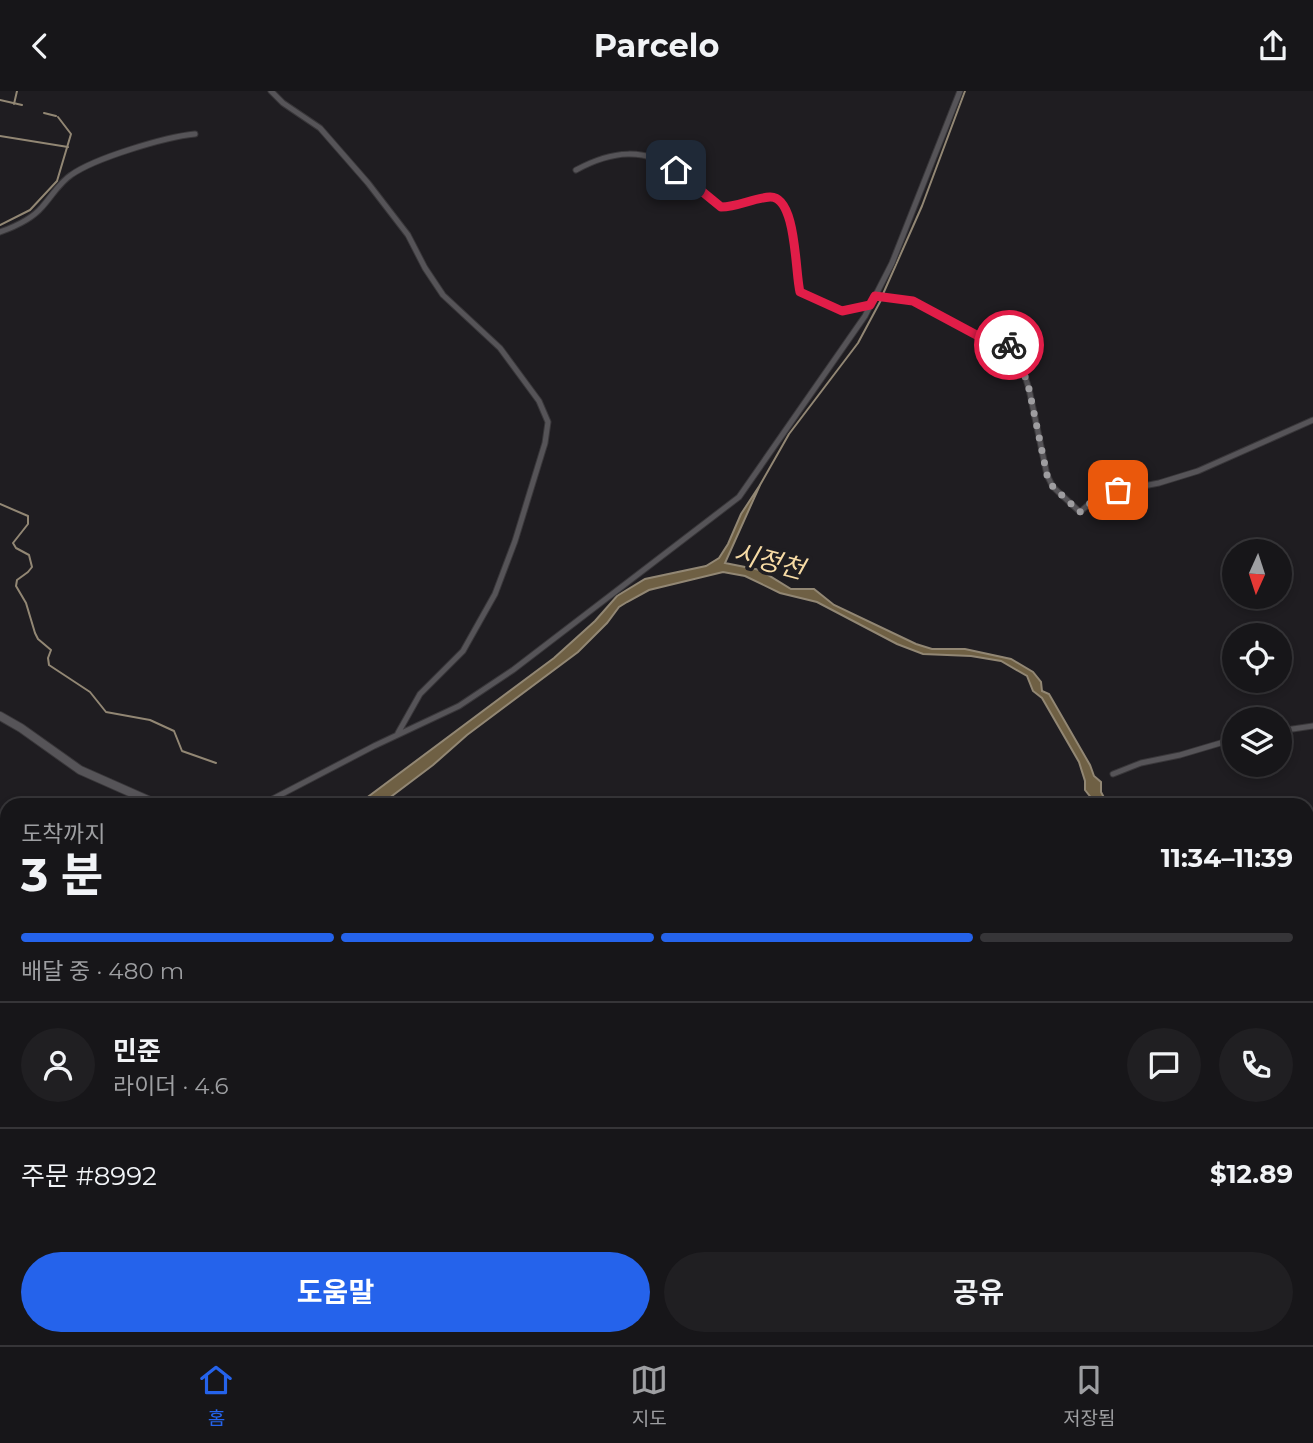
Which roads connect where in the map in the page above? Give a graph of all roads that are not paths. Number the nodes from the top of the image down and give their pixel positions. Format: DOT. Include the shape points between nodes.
graph roads {
  1 [pos="271,91"];
  2 [pos="960,91"];
  3 [pos="195,134"];
  4 [pos="576,170"];
  5 [pos="0,232"];
  6 [pos="875,296"];
  7 [pos="870,305"];
  8 [pos="1313,420"];
  9 [pos="0,716"];
  10 [pos="1313,726"];
  11 [pos="1292,729"];
  12 [pos="396,735"];
  13 [pos="1222,743"];
  14 [pos="1113,774"];
  15 [pos="143,798"];
  16 [pos="274,798"];
  1 -- 12 [label="street" via="320,128 368,183 408,235 443,295 500,348 539,401 548,422 516,541 495,594 463,651 421,694"];
  2 -- 6 [label="street"];
  3 -- 5 [label="street" via="94,162 69,176 40,210"];
  4 -- 7 [label="street" via="598,158 634,154 676,170 721,207 776,198 790,221 800,292 842,311"];
  6 -- 7 [label="street"];
  6 -- 8 [label="street" via="913,301 982,338 1016,348 1047,475 1053,487 1080,512 1107,493 1198,471"];
  7 -- 12 [label="street" via="739,498 496,682 449,712"];
  9 -- 15 [label="main road" via="80,770"];
  10 -- 11 [label="street"];
  12 -- 16 [label="street"];
  13 -- 14 [label="street"];
}
